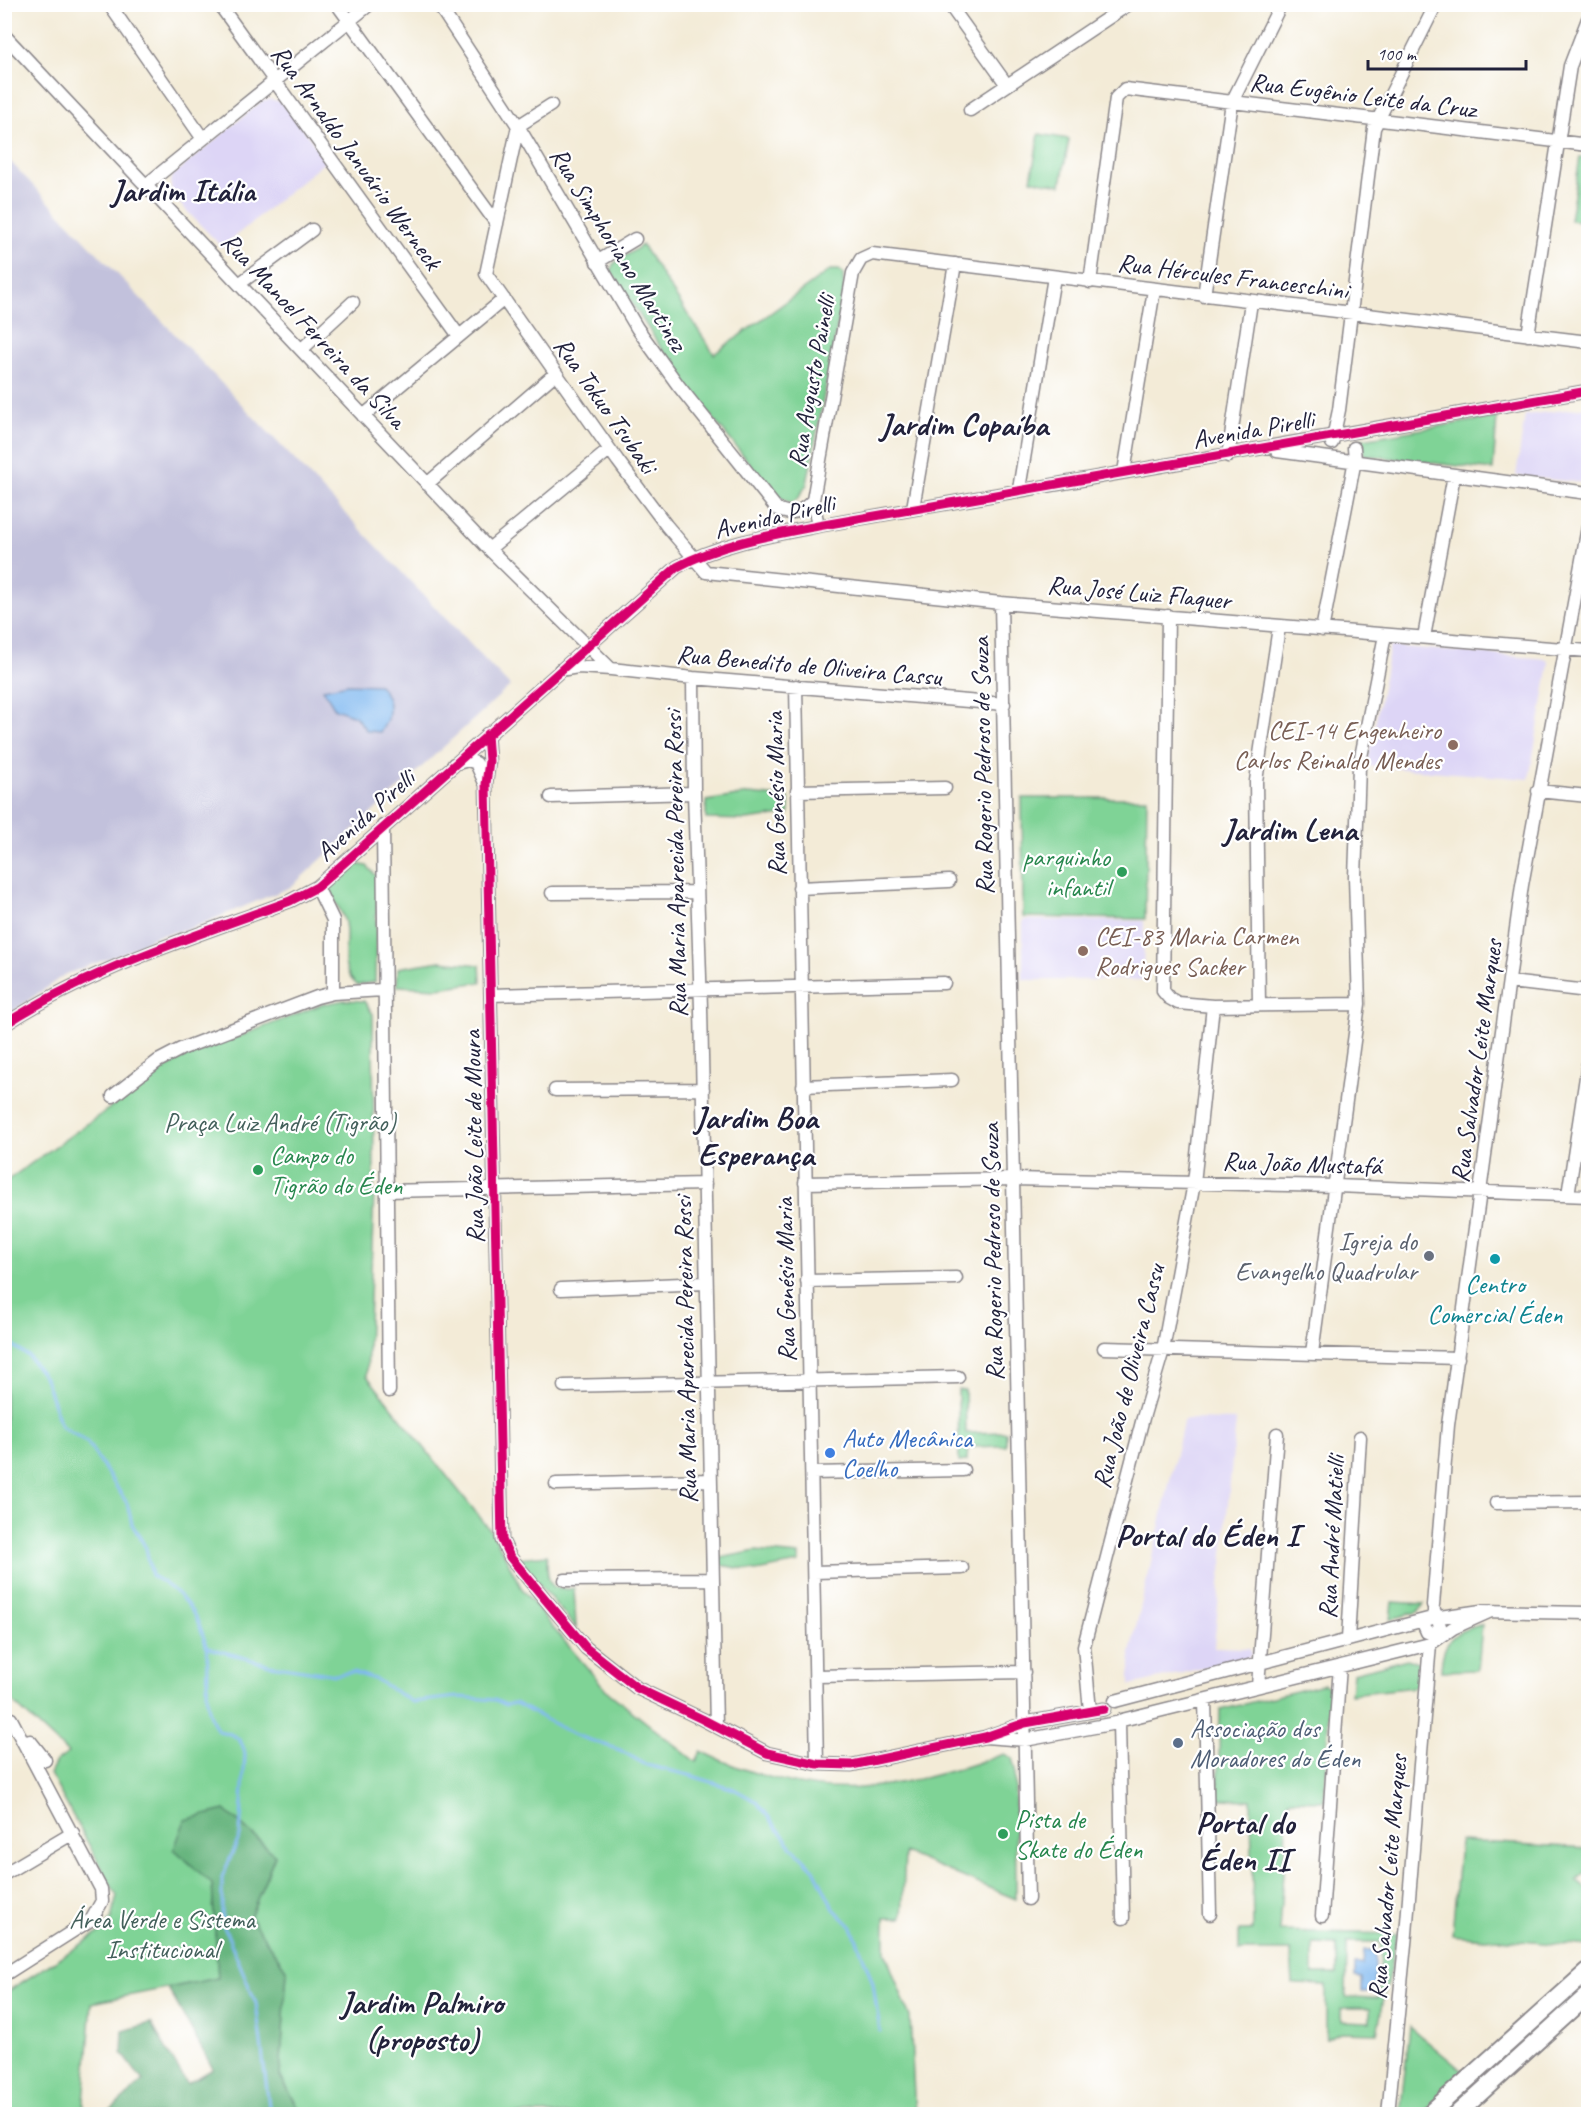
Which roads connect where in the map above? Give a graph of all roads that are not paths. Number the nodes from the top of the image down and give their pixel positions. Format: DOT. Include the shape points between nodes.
graph roads {
  1 [pos="109,4"];
  2 [pos="219,4"];
  3 [pos="337,4"];
  4 [pos="370,4"];
  5 [pos="438,4"];
  6 [pos="949,4"];
  7 [pos="1129,4"];
  8 [pos="1281,4"];
  9 [pos="1436,4"];
  10 [pos="1588,19"];
  11 [pos="349,21"];
  12 [pos="4,35"];
  13 [pos="274,81"];
  14 [pos="1007,85"];
  15 [pos="1232,102"];
  16 [pos="551,105"];
  17 [pos="970,110"];
  18 [pos="1377,119"];
  19 [pos="518,126"];
  20 [pos="203,139"];
  21 [pos="1558,140"];
  22 [pos="1588,145"];
  23 [pos="146,185"];
  24 [pos="497,224"];
  25 [pos="312,230"];
  26 [pos="635,239"];
  27 [pos="872,254"];
  28 [pos="597,262"];
  29 [pos="955,264"];
  30 [pos="1054,277"];
  31 [pos="1090,282"];
  32 [pos="239,284"];
  33 [pos="1154,290"];
  34 [pos="1204,296"];
  35 [pos="504,299"];
  36 [pos="353,302"];
  37 [pos="1251,302"];
  38 [pos="1351,312"];
  39 [pos="1528,335"];
  40 [pos="459,336"];
  41 [pos="1588,342"];
  42 [pos="301,350"];
  43 [pos="556,373"];
  44 [pos="1588,391"];
  45 [pos="363,416"];
  46 [pos="1345,443"];
  47 [pos="1261,449"];
  48 [pos="609,450"];
  49 [pos="1228,456"];
  50 [pos="1341,459"];
  51 [pos="1124,472"];
  52 [pos="1454,475"];
  53 [pos="427,484"];
  54 [pos="1019,489"];
  55 [pos="1588,493"];
  56 [pos="813,500"];
  57 [pos="776,508"];
  58 [pos="913,508"];
  59 [pos="818,526"];
  60 [pos="1588,527"];
  61 [pos="781,533"];
  62 [pos="489,549"];
  63 [pos="693,559"];
  64 [pos="1001,603"];
  65 [pos="1168,616"];
  66 [pos="1279,627"];
  67 [pos="1322,630"];
  68 [pos="1385,634"];
  69 [pos="1424,638"];
  70 [pos="584,648"];
  71 [pos="1565,650"];
  72 [pos="1588,651"];
  73 [pos="608,669"];
  74 [pos="559,670"];
  75 [pos="693,678"];
  76 [pos="796,686"];
  77 [pos="1004,704"];
  78 [pos="487,734"];
  79 [pos="452,765"];
  80 [pos="486,784"];
  81 [pos="945,788"];
  82 [pos="797,791"];
  83 [pos="1538,791"];
  84 [pos="694,793"];
  85 [pos="551,796"];
  86 [pos="1588,796"];
  87 [pos="383,826"];
  88 [pos="949,881"];
  89 [pos="317,887"];
  90 [pos="799,888"];
  91 [pos="697,892"];
  92 [pos="552,893"];
  93 [pos="1510,982"];
  94 [pos="944,983"];
  95 [pos="801,987"];
  96 [pos="700,989"];
  97 [pos="383,990"];
  98 [pos="1588,991"];
  99 [pos="333,993"];
  100 [pos="491,995"];
  101 [pos="1359,1004"];
  102 [pos="1259,1005"];
  103 [pos="1213,1006"];
  104 [pos="4,1025"];
  105 [pos="1588,1065"];
  106 [pos="952,1080"];
  107 [pos="803,1086"];
  108 [pos="703,1089"];
  109 [pos="555,1090"];
  110 [pos="113,1096"];
  111 [pos="1013,1179"];
  112 [pos="1194,1183"];
  113 [pos="705,1184"];
  114 [pos="805,1184"];
  115 [pos="1336,1186"];
  116 [pos="496,1189"];
  117 [pos="386,1191"];
  118 [pos="1480,1192"];
  119 [pos="1568,1195"];
  120 [pos="1588,1196"];
  121 [pos="956,1278"];
  122 [pos="807,1281"];
  123 [pos="706,1283"];
  124 [pos="561,1289"];
  125 [pos="1104,1348"];
  126 [pos="1164,1350"];
  127 [pos="1312,1353"];
  128 [pos="1458,1358"];
  129 [pos="957,1377"];
  130 [pos="810,1380"];
  131 [pos="708,1383"];
  132 [pos="564,1386"];
  133 [pos="388,1391"];
  134 [pos="1277,1434"];
  135 [pos="1359,1437"];
  136 [pos="963,1470"];
  137 [pos="812,1473"];
  138 [pos="710,1480"];
  139 [pos="556,1484"];
  140 [pos="1588,1502"];
  141 [pos="1496,1503"];
  142 [pos="962,1568"];
  143 [pos="814,1572"];
  144 [pos="711,1579"];
  145 [pos="565,1580"];
  146 [pos="1491,1611"];
  147 [pos="1588,1613"];
  148 [pos="1432,1620"];
  149 [pos="1348,1639"];
  150 [pos="1430,1644"];
  151 [pos="1260,1661"];
  152 [pos="1340,1666"];
  153 [pos="1024,1672"];
  154 [pos="816,1676"];
  155 [pos="1086,1682"];
  156 [pos="1258,1686"];
  157 [pos="716,1696"];
  158 [pos="1205,1700"];
  159 [pos="1108,1706"];
  160 [pos="1090,1711"];
  161 [pos="8,1714"];
  162 [pos="702,1719"];
  163 [pos="1024,1722"];
  164 [pos="1119,1722"];
  165 [pos="716,1726"];
  166 [pos="985,1737"];
  167 [pos="1025,1740"];
  168 [pos="45,1760"];
  169 [pos="817,1764"];
  170 [pos="73,1833"];
  171 [pos="4,1874"];
  172 [pos="1028,1899"];
  173 [pos="1210,1914"];
  174 [pos="1322,1916"];
  175 [pos="1123,1918"];
  176 [pos="1588,1971"];
  177 [pos="4,1976"];
  178 [pos="1588,1995"];
  179 [pos="1388,2115"];
  180 [pos="1429,2115"];
  181 [pos="1457,2115"];
  1 -- 20 [label="street"];
  2 -- 13 [label="street, Rua Arnaldo Januário Werneck"];
  3 -- 11 [label="street"];
  4 -- 11 [label="street"];
  5 -- 19 [label="street, Rua Simphoriano Martinez"];
  6 -- 14 [label="street"];
  7 -- 14 [label="street"];
  8 -- 15 [label="street"];
  9 -- 18 [label="street"];
  10 -- 21 [label="street" via="1570,66"];
  11 -- 13 [label="street"];
  11 -- 24 [label="street"];
  12 -- 23 [label="street, Rua Manoel Ferreira da Silva"];
  13 -- 20 [label="street"];
  13 -- 40 [label="street, Rua Arnaldo Januário Werneck"];
  14 -- 17 [label="street"];
  15 -- 18 [label="street, Rua Eugênio Leite da Cruz"];
  15 -- 31 [label="street, Rua Eugênio Leite da Cruz" via="1132,88 1119,92"];
  15 -- 34 [label="street"];
  16 -- 19 [label="street"];
  18 -- 21 [label="street, Rua Eugênio Leite da Cruz"];
  18 -- 38 [label="street"];
  19 -- 24 [label="street"];
  19 -- 28 [label="street, Rua Simphoriano Martinez"];
  20 -- 23 [label="street"];
  21 -- 22 [label="street, Rua Eugênio Leite da Cruz"];
  21 -- 39 [label="street"];
  23 -- 32 [label="street, Rua Manoel Ferreira da Silva"];
  24 -- 35 [label="street, Rua Tokuo Tsubaki" via="486,274"];
  25 -- 32 [label="street"];
  26 -- 28 [label="street"];
  27 -- 29 [label="street, Rua Hércules Franceschini"];
  27 -- 56 [label="street, Rua Augusto Painelli" via="861,259 853,273"];
  28 -- 57 [label="street, Rua Simphoriano Martinez" via="678,385"];
  29 -- 30 [label="street, Rua Hércules Franceschini"];
  29 -- 58 [label="street"];
  30 -- 31 [label="street, Rua Hércules Franceschini"];
  30 -- 54 [label="street"];
  31 -- 33 [label="street, Rua Hércules Franceschini"];
  32 -- 42 [label="street, Rua Manoel Ferreira da Silva"];
  33 -- 34 [label="street, Rua Hércules Franceschini"];
  33 -- 51 [label="street"];
  34 -- 37 [label="street, Rua Hércules Franceschini"];
  35 -- 40 [label="street"];
  35 -- 43 [label="street, Rua Tokuo Tsubaki"];
  36 -- 42 [label="street"];
  37 -- 38 [label="street, Rua Hércules Franceschini"];
  37 -- 49 [label="street"];
  38 -- 39 [label="street, Rua Hércules Franceschini"];
  38 -- 46 [label="street" via="1339,410"];
  39 -- 41 [label="street, Rua Hércules Franceschini"];
  40 -- 45 [label="street"];
  42 -- 45 [label="street, Rua Manoel Ferreira da Silva"];
  43 -- 48 [label="street, Rua Tokuo Tsubaki"];
  43 -- 53 [label="street"];
  44 -- 46 [label="street, Avenida Pirelli"];
  45 -- 53 [label="street, Rua Manoel Ferreira da Silva"];
  46 -- 47 [label="street, Avenida Pirelli"];
  46 -- 50 [label="street"];
  46 -- 50 [label="street" via="1332,451"];
  46 -- 52 [label="street"];
  46 -- 67 [label="street"];
  47 -- 49 [label="street, Avenida Pirelli"];
  47 -- 50 [label="street"];
  48 -- 62 [label="street"];
  48 -- 63 [label="street, Rua Tokuo Tsubaki"];
  49 -- 51 [label="street, Avenida Pirelli"];
  51 -- 54 [label="street, Avenida Pirelli"];
  52 -- 55 [label="street"];
  52 -- 69 [label="street"];
  53 -- 62 [label="street, Rua Manoel Ferreira da Silva"];
  54 -- 58 [label="street, Avenida Pirelli"];
  56 -- 57 [label="street" via="794,513"];
  56 -- 59 [label="street, Rua Augusto Painelli"];
  57 -- 61 [label="street, Rua Simphoriano Martinez"];
  58 -- 59 [label="street, Avenida Pirelli"];
  59 -- 61 [label="street, Avenida Pirelli"];
  60 -- 71 [label="street, Rua Salvador Leite Marques"];
  61 -- 63 [label="street, Avenida Pirelli"];
  62 -- 70 [label="street, Rua Manoel Ferreira da Silva"];
  63 -- 64 [label="street, Rua José Luiz Flaquer" via="706,572 716,575"];
  63 -- 70 [label="street, Avenida Pirelli" via="677,567"];
  64 -- 65 [label="street, Rua José Luiz Flaquer"];
  64 -- 77 [label="street, Rua Rogerio Pedroso de Souza"];
  65 -- 66 [label="street, Rua José Luiz Flaquer"];
  65 -- 103 [label="street" via="1163,991 1178,1003"];
  66 -- 67 [label="street, Rua José Luiz Flaquer"];
  66 -- 102 [label="street" via="1256,781"];
  67 -- 68 [label="street, Rua José Luiz Flaquer"];
  68 -- 69 [label="street, Rua José Luiz Flaquer"];
  68 -- 101 [label="street" via="1359,767 1355,877"];
  69 -- 71 [label="street, Rua José Luiz Flaquer"];
  70 -- 73 [label="street"];
  70 -- 74 [label="street, Avenida Pirelli"];
  71 -- 72 [label="street, Rua José Luiz Flaquer"];
  71 -- 83 [label="street, Rua Salvador Leite Marques"];
  73 -- 74 [label="street, Rua Benedito de Oliveira Cassu"];
  73 -- 75 [label="street, Rua Benedito de Oliveira Cassu"];
  74 -- 78 [label="street, Avenida Pirelli"];
  75 -- 76 [label="street, Rua Benedito de Oliveira Cassu"];
  75 -- 84 [label="street, Rua Maria Aparecida Pereira Rossi"];
  76 -- 77 [label="street, Rua Benedito de Oliveira Cassu"];
  76 -- 82 [label="street, Rua Genésio Maria"];
  77 -- 111 [label="street, Rua Rogerio Pedroso de Souza"];
  78 -- 79 [label="street, Avenida Pirelli"];
  78 -- 80 [label="street, Rua João Leite de Moura"];
  79 -- 80 [label="street" via="468,760 476,763"];
  79 -- 87 [label="street, Avenida Pirelli"];
  80 -- 100 [label="street, Rua João Leite de Moura"];
  81 -- 82 [label="street"];
  82 -- 90 [label="street, Rua Genésio Maria"];
  83 -- 86 [label="street"];
  83 -- 93 [label="street, Rua Salvador Leite Marques"];
  84 -- 85 [label="street"];
  84 -- 91 [label="street, Rua Maria Aparecida Pereira Rossi"];
  87 -- 89 [label="street, Avenida Pirelli"];
  87 -- 97 [label="street"];
  88 -- 90 [label="street"];
  89 -- 99 [label="street" via="333,920"];
  89 -- 104 [label="street, Avenida Pirelli" via="290,901 92,976 40,1001"];
  90 -- 95 [label="street, Rua Genésio Maria"];
  91 -- 92 [label="street"];
  91 -- 96 [label="street, Rua Maria Aparecida Pereira Rossi"];
  93 -- 98 [label="street"];
  93 -- 118 [label="street, Rua Salvador Leite Marques"];
  94 -- 95 [label="street"];
  95 -- 96 [label="street"];
  95 -- 107 [label="street, Rua Genésio Maria"];
  96 -- 100 [label="street"];
  96 -- 108 [label="street, Rua Maria Aparecida Pereira Rossi"];
  97 -- 99 [label="street"];
  97 -- 117 [label="street"];
  99 -- 110 [label="street" via="181,1049 158,1060"];
  100 -- 116 [label="street, Rua João Leite de Moura"];
  101 -- 102 [label="street"];
  101 -- 115 [label="street"];
  102 -- 103 [label="street"];
  103 -- 112 [label="street, Rua João de Oliveira Cassu"];
  105 -- 119 [label="street"];
  106 -- 107 [label="street"];
  107 -- 114 [label="street, Rua Genésio Maria"];
  108 -- 109 [label="street"];
  108 -- 113 [label="street, Rua Maria Aparecida Pereira Rossi"];
  111 -- 112 [label="street, Rua João Mustafá"];
  111 -- 114 [label="street, Rua João Mustafá"];
  111 -- 153 [label="street, Rua Rogerio Pedroso de Souza"];
  112 -- 115 [label="street, Rua João Mustafá"];
  112 -- 126 [label="street, Rua João de Oliveira Cassu"];
  113 -- 116 [label="street"];
  113 -- 123 [label="street, Rua Maria Aparecida Pereira Rossi"];
  114 -- 122 [label="street, Rua Genésio Maria"];
  115 -- 118 [label="street, Rua João Mustafá"];
  115 -- 127 [label="street"];
  116 -- 117 [label="street"];
  116 -- 162 [label="street, Rua João Leite de Moura" via="502,1540 510,1557 586,1648 637,1688"];
  117 -- 133 [label="street"];
  118 -- 119 [label="street, Rua João Mustafá"];
  118 -- 128 [label="street, Rua Salvador Leite Marques"];
  119 -- 120 [label="street, Rua João Mustafá"];
  121 -- 122 [label="street"];
  122 -- 130 [label="street, Rua Genésio Maria"];
  123 -- 124 [label="street"];
  123 -- 131 [label="street, Rua Maria Aparecida Pereira Rossi"];
  125 -- 126 [label="street"];
  126 -- 127 [label="street"];
  126 -- 155 [label="street, Rua João de Oliveira Cassu" via="1084,1646"];
  127 -- 128 [label="street"];
  128 -- 148 [label="street, Rua Salvador Leite Marques" via="1448,1425"];
  129 -- 130 [label="street"];
  130 -- 131 [label="street"];
  130 -- 137 [label="street, Rua Genésio Maria"];
  131 -- 132 [label="street"];
  131 -- 138 [label="street, Rua Maria Aparecida Pereira Rossi"];
  134 -- 151 [label="street"];
  135 -- 149 [label="street, Rua André Matielli"];
  136 -- 137 [label="street"];
  137 -- 143 [label="street, Rua Genésio Maria"];
  138 -- 139 [label="street"];
  138 -- 144 [label="street, Rua Maria Aparecida Pereira Rossi"];
  140 -- 141 [label="street"];
  142 -- 143 [label="street"];
  143 -- 154 [label="street, Rua Genésio Maria"];
  144 -- 145 [label="street"];
  144 -- 157 [label="street, Rua Maria Aparecida Pereira Rossi"];
  146 -- 147 [label="street"];
  146 -- 148 [label="street" via="1459,1612"];
  146 -- 150 [label="street" via="1453,1628"];
  148 -- 149 [label="street"];
  148 -- 150 [label="street, Rua Salvador Leite Marques"];
  149 -- 151 [label="street"];
  150 -- 152 [label="street"];
  150 -- 179 [label="street, Rua Salvador Leite Marques"];
  151 -- 156 [label="street"];
  151 -- 159 [label="street"];
  152 -- 156 [label="street"];
  152 -- 174 [label="street"];
  153 -- 154 [label="street"];
  153 -- 163 [label="street, Rua Rogerio Pedroso de Souza"];
  154 -- 169 [label="street, Rua Genésio Maria"];
  155 -- 159 [label="street"];
  155 -- 160 [label="street, Rua João de Oliveira Cassu"];
  156 -- 158 [label="street"];
  157 -- 162 [label="street"];
  157 -- 165 [label="street, Rua Maria Aparecida Pereira Rossi"];
  158 -- 164 [label="street"];
  158 -- 173 [label="street"];
  159 -- 160 [label="street"];
  159 -- 164 [label="street" via="1106,1720"];
  159 -- 164 [label="street" via="1121,1704 1125,1710"];
  160 -- 163 [label="street"];
  161 -- 168 [label="street"];
  161 -- 170 [label="street"];
  162 -- 165 [label="street"];
  163 -- 166 [label="street"];
  163 -- 167 [label="street, Rua Rogerio Pedroso de Souza"];
  164 -- 167 [label="street"];
  164 -- 175 [label="street"];
  165 -- 169 [label="street" via="767,1753"];
  166 -- 167 [label="street"];
  166 -- 169 [label="street" via="852,1765"];
  167 -- 172 [label="street, Rua Rogerio Pedroso de Souza"];
  170 -- 171 [label="street"];
  170 -- 177 [label="street" via="101,1888 99,1910 92,1919"];
  176 -- 180 [label="main road"];
  178 -- 181 [label="main road"];
}
